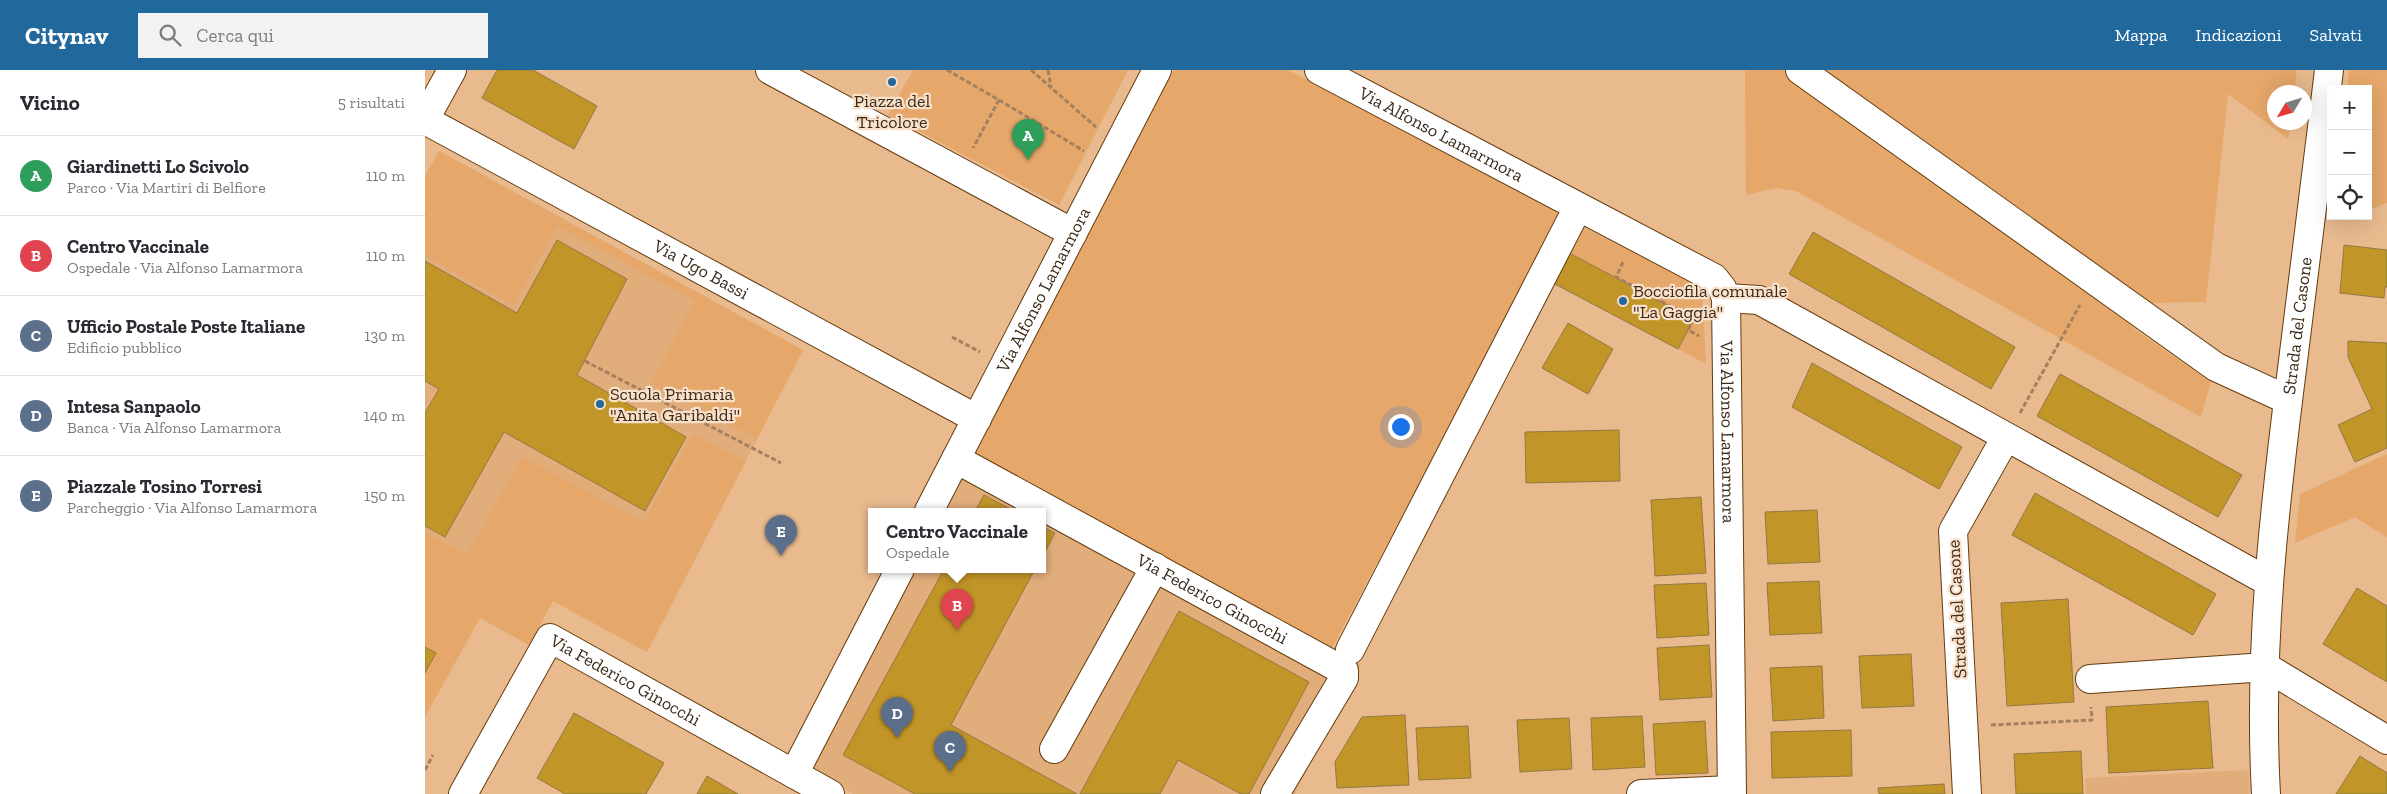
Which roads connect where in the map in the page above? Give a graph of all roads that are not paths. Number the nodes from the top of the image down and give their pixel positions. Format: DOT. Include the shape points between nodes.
graph roads {
  1 [pos="452,70"];
  2 [pos="770,70"];
  3 [pos="1157,70"];
  4 [pos="1319,70"];
  5 [pos="1800,70"];
  6 [pos="2329,70"];
  7 [pos="425,120"];
  8 [pos="1578,207"];
  9 [pos="1073,234"];
  10 [pos="1726,298"];
  11 [pos="2288,400"];
  12 [pos="977,419"];
  13 [pos="2006,437"];
  14 [pos="956,459"];
  15 [pos="931,508"];
  16 [pos="1155,567"];
  17 [pos="898,573"];
  18 [pos="2269,582"];
  19 [pos="1350,650"];
  20 [pos="2266,667"];
  21 [pos="2089,679"];
  22 [pos="2387,740"];
  23 [pos="1054,749"];
  24 [pos="793,774"];
  25 [pos="1732,792"];
  26 [pos="463,794"];
  27 [pos="830,794"];
  28 [pos="1275,794"];
  29 [pos="1641,794"];
  30 [pos="1967,794"];
  31 [pos="2265,794"];
  1 -- 7 [label="street"];
  2 -- 9 [label="street"];
  3 -- 9 [label="street, Via Alfonso Lamarmora"];
  4 -- 8 [label="street, Via Alfonso Lamarmora"];
  5 -- 11 [label="street" via="2216,367"];
  6 -- 11 [label="street, Strada del Casone"];
  7 -- 12 [label="street, Via Ugo Bassi"];
  8 -- 10 [label="street, Via Alfonso Lamarmora" via="1714,278"];
  8 -- 19 [label="street"];
  9 -- 12 [label="street, Via Alfonso Lamarmora"];
  10 -- 13 [label="street" via="1759,300"];
  10 -- 25 [label="street, Via Alfonso Lamarmora"];
  11 -- 18 [label="street, Strada del Casone"];
  12 -- 14 [label="street, Via Alfonso Lamarmora"];
  13 -- 18 [label="street"];
  13 -- 30 [label="street, Strada del Casone" via="1953,531"];
  14 -- 15 [label="street, Via Alfonso Lamarmora"];
  14 -- 16 [label="street, Via Federico Ginocchi"];
  16 -- 23 [label="street"];
  16 -- 28 [label="street, Via Federico Ginocchi" via="1341,668 1345,674"];
  17 -- 24 [label="street"];
  18 -- 20 [label="street, Strada del Casone"];
  20 -- 21 [label="street"];
  20 -- 22 [label="street"];
  20 -- 31 [label="street, Strada del Casone" via="2263,728"];
  24 -- 26 [label="street, Via Federico Ginocchi" via="550,638"];
  24 -- 27 [label="street, Via Federico Ginocchi"];
  25 -- 29 [label="street"];
}
